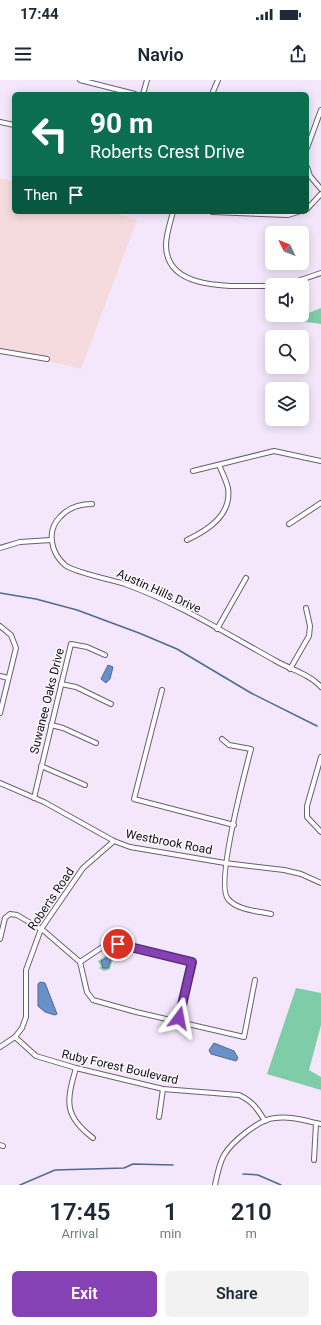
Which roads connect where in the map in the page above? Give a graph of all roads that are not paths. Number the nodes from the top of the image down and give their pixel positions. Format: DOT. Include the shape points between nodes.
graph roads {
  1 [pos="80,80"];
  2 [pos="147,80"];
  3 [pos="218,80"];
  4 [pos="127,92"];
  5 [pos="144,92"];
  6 [pos="213,92"];
  7 [pos="321,110"];
  8 [pos="0,122"];
  9 [pos="12,125"];
  10 [pos="309,143"];
  11 [pos="309,173"];
  12 [pos="321,189"];
  13 [pos="321,194"];
  14 [pos="309,207"];
  15 [pos="173,214"];
  16 [pos="263,214"];
  17 [pos="291,214"];
  18 [pos="321,273"];
  19 [pos="306,278"];
  20 [pos="265,286"];
  21 [pos="0,351"];
  22 [pos="47,359"];
  23 [pos="321,460"];
  24 [pos="219,465"];
  25 [pos="193,471"];
  26 [pos="321,503"];
  27 [pos="92,504"];
  28 [pos="289,524"];
  29 [pos="51,540"];
  30 [pos="187,540"];
  31 [pos="0,548"];
  32 [pos="246,578"];
  33 [pos="306,608"];
  34 [pos="0,626"];
  35 [pos="217,629"];
  36 [pos="105,655"];
  37 [pos="290,669"];
  38 [pos="0,676"];
  39 [pos="8,678"];
  40 [pos="61,684"];
  41 [pos="321,687"];
  42 [pos="162,690"];
  43 [pos="111,704"];
  44 [pos="0,713"];
  45 [pos="51,725"];
  46 [pos="222,739"];
  47 [pos="96,743"];
  48 [pos="321,757"];
  49 [pos="41,766"];
  50 [pos="0,783"];
  51 [pos="85,784"];
  52 [pos="34,798"];
  53 [pos="234,825"];
  54 [pos="321,832"];
  55 [pos="114,841"];
  56 [pos="225,863"];
  57 [pos="321,883"];
  58 [pos="271,914"];
  59 [pos="41,929"];
  60 [pos="0,939"];
  61 [pos="80,962"];
  62 [pos="255,980"];
  63 [pos="178,1021"];
  64 [pos="15,1037"];
  65 [pos="0,1047"];
  66 [pos="76,1068"];
  67 [pos="163,1089"];
  68 [pos="159,1117"];
  69 [pos="265,1121"];
  70 [pos="319,1124"];
  71 [pos="93,1138"];
  72 [pos="314,1160"];
  73 [pos="215,1185"];
  1 -- 4 [label="street"];
  2 -- 5 [label="street"];
  3 -- 6 [label="street"];
  7 -- 10 [label="street"];
  8 -- 9 [label="street"];
  11 -- 12 [label="street"];
  13 -- 14 [label="street"];
  15 -- 20 [label="street" via="166,246 168,259 181,276 200,283"];
  16 -- 17 [label="street"];
  18 -- 19 [label="street"];
  21 -- 22 [label="street"];
  23 -- 24 [label="street" via="274,452"];
  24 -- 25 [label="street"];
  24 -- 30 [label="street" via="228,488 223,515 197,536"];
  26 -- 28 [label="street"];
  27 -- 29 [label="street" via="79,504 65,511 57,519"];
  29 -- 31 [label="street" via="20,542"];
  29 -- 35 [label="street, Austin Hills Drive" via="56,555 67,566 126,584"];
  32 -- 35 [label="street"];
  33 -- 37 [label="street" via="310,626 308,636"];
  34 -- 39 [label="street" via="15,642 16,648"];
  35 -- 37 [label="street, Austin Hills Drive"];
  36 -- 40 [label="street, Suwanee Oaks Drive" via="86,646 71,644"];
  37 -- 41 [label="street, Austin Hills Drive"];
  38 -- 39 [label="street"];
  39 -- 44 [label="street"];
  40 -- 43 [label="street" via="76,687"];
  40 -- 45 [label="street, Suwanee Oaks Drive"];
  42 -- 53 [label="street" via="134,799"];
  45 -- 47 [label="street"];
  45 -- 49 [label="street, Suwanee Oaks Drive"];
  46 -- 53 [label="street" via="229,745 251,749"];
  48 -- 54 [label="street" via="307,806 307,817"];
  49 -- 51 [label="street"];
  49 -- 52 [label="street, Suwanee Oaks Drive"];
  50 -- 52 [label="street, Westbrook Road"];
  52 -- 55 [label="street, Westbrook Road" via="85,823"];
  53 -- 56 [label="street"];
  55 -- 56 [label="street, Westbrook Road" via="130,847"];
  55 -- 59 [label="street, Roberts Road" via="83,868"];
  56 -- 57 [label="street, Westbrook Road" via="284,870"];
  56 -- 58 [label="street" via="223,887 228,900 237,906"];
  59 -- 60 [label="street" via="17,915 10,914 5,918"];
  59 -- 61 [label="street"];
  59 -- 64 [label="street, Roberts Road" via="26,970 26,1017"];
  61 -- 63 [label="street" via="87,992 93,1000"];
  61 -- 63 [label="street" via="107,944 118,944 192,962"];
  62 -- 63 [label="street" via="244,1037"];
  64 -- 65 [label="street"];
  64 -- 66 [label="street, Ruby Forest Boulevard" via="36,1056"];
  66 -- 67 [label="street, Ruby Forest Boulevard"];
  66 -- 71 [label="street" via="69,1109 80,1128"];
  67 -- 68 [label="street"];
  67 -- 69 [label="street, Ruby Forest Boulevard" via="239,1094 256,1105"];
  69 -- 70 [label="street" via="290,1117"];
  69 -- 73 [label="street" via="250,1129 230,1147 223,1156"];
  70 -- 72 [label="street"];
}
